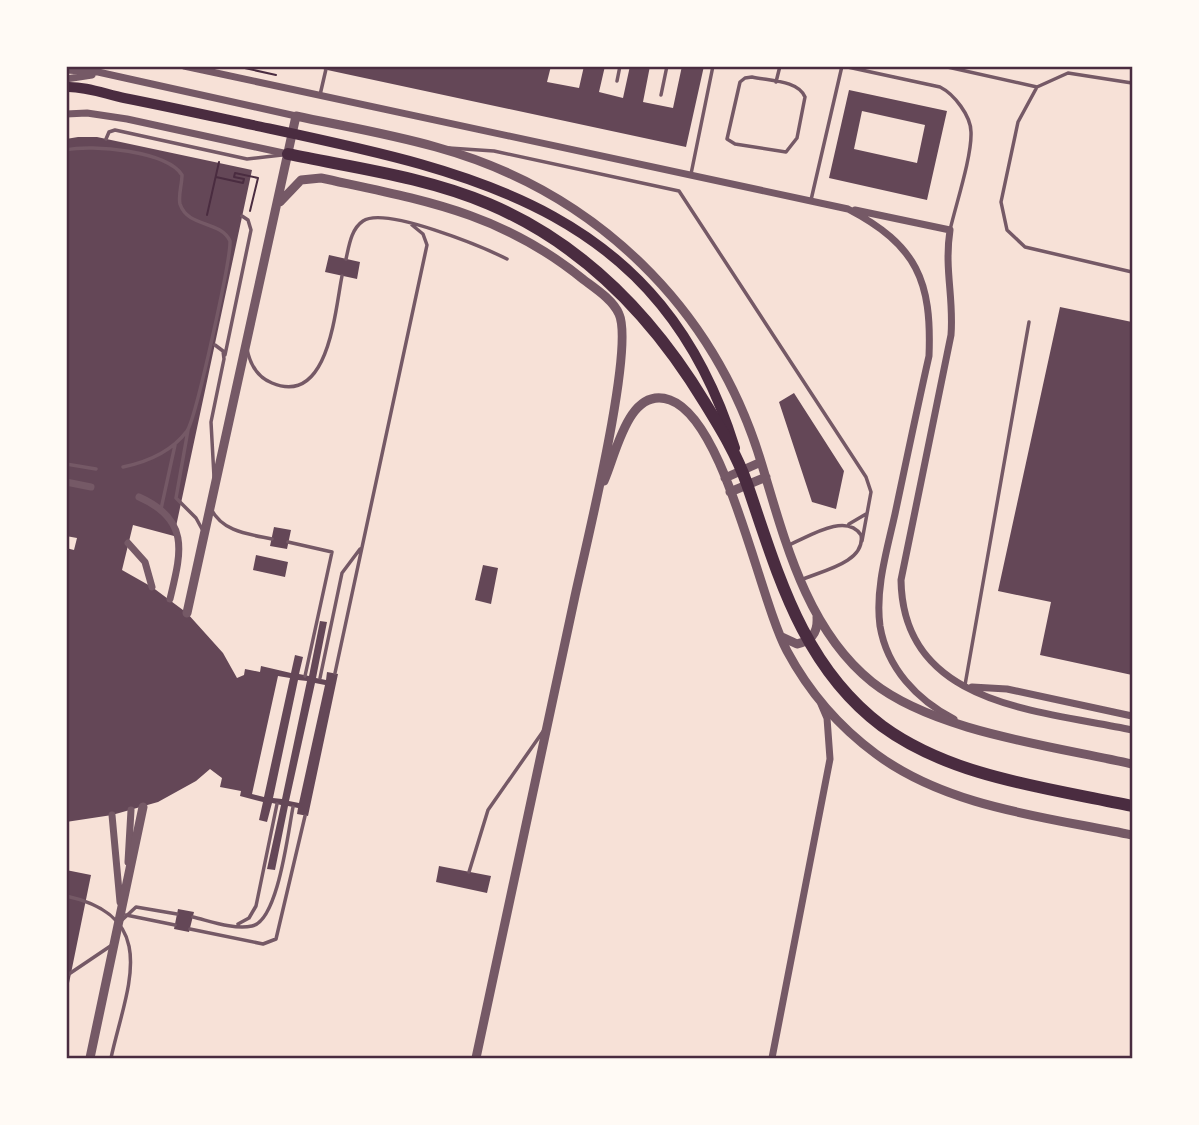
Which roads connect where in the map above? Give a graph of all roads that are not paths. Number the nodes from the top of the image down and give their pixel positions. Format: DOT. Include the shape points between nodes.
graph roads {
  1 [pos="184,66"];
  2 [pos="620,66"];
  3 [pos="667,66"];
  4 [pos="713,66"];
  5 [pos="780,66"];
  6 [pos="842,66"];
  7 [pos="943,66"];
  8 [pos="326,69"];
  9 [pos="66,70"];
  10 [pos="114,75"];
  11 [pos="617,80"];
  12 [pos="776,82"];
  13 [pos="1132,83"];
  14 [pos="67,85"];
  15 [pos="1037,87"];
  16 [pos="661,95"];
  17 [pos="320,96"];
  18 [pos="66,114"];
  19 [pos="296,116"];
  20 [pos="106,139"];
  21 [pos="436,147"];
  22 [pos="66,149"];
  23 [pos="288,154"];
  24 [pos="690,175"];
  25 [pos="811,200"];
  26 [pos="848,209"];
  27 [pos="275,210"];
  28 [pos="242,216"];
  29 [pos="412,225"];
  30 [pos="950,230"];
  31 [pos="346,259"];
  32 [pos="507,259"];
  33 [pos="1132,272"];
  34 [pos="342,276"];
  35 [pos="1030,322"];
  36 [pos="246,344"];
  37 [pos="215,345"];
  38 [pos="224,359"];
  39 [pos="189,429"];
  40 [pos="175,443"];
  41 [pos="761,462"];
  42 [pos="66,464"];
  43 [pos="123,467"];
  44 [pos="741,467"];
  45 [pos="96,469"];
  46 [pos="766,477"];
  47 [pos="725,478"];
  48 [pos="66,482"];
  49 [pos="91,487"];
  50 [pos="215,488"];
  51 [pos="730,492"];
  52 [pos="598,495"];
  53 [pos="139,497"];
  54 [pos="211,507"];
  55 [pos="161,509"];
  56 [pos="867,512"];
  57 [pos="847,525"];
  58 [pos="204,538"];
  59 [pos="272,539"];
  60 [pos="862,541"];
  61 [pos="288,542"];
  62 [pos="128,543"];
  63 [pos="363,544"];
  64 [pos="788,545"];
  65 [pos="801,580"];
  66 [pos="152,587"];
  67 [pos="170,599"];
  68 [pos="187,613"];
  69 [pos="817,614"];
  70 [pos="779,633"];
  71 [pos="335,673"];
  72 [pos="305,676"];
  73 [pos="320,678"];
  74 [pos="965,687"];
  75 [pos="820,704"];
  76 [pos="1132,716"];
  77 [pos="548,725"];
  78 [pos="1132,730"];
  79 [pos="984,731"];
  80 [pos="1131,762"];
  81 [pos="277,804"];
  82 [pos="1132,806"];
  83 [pos="143,807"];
  84 [pos="293,807"];
  85 [pos="131,810"];
  86 [pos="112,815"];
  87 [pos="305,816"];
  88 [pos="1132,835"];
  89 [pos="470,872"];
  90 [pos="127,881"];
  91 [pos="66,897"];
  92 [pos="124,912"];
  93 [pos="177,914"];
  94 [pos="192,917"];
  95 [pos="174,925"];
  96 [pos="230,925"];
  97 [pos="190,929"];
  98 [pos="114,944"];
  99 [pos="66,976"];
  100 [pos="90,1059"];
  101 [pos="111,1059"];
  102 [pos="477,1059"];
  103 [pos="552,1059"];
  104 [pos="569,1059"];
  105 [pos="772,1059"];
  1 -- 17 [label="street"];
  2 -- 11 [label="lane"];
  3 -- 16 [label="lane"];
  4 -- 24 [label="lane"];
  5 -- 12 [label="lane"];
  6 -- 25 [label="lane"];
  6 -- 30 [label="lane" via="940,88 953,96 967,116 972,135"];
  7 -- 15 [label="lane"];
  8 -- 17 [label="lane"];
  9 -- 10 [label="street"];
  10 -- 14 [label="street"];
  10 -- 19 [label="street"];
  12 -- 12 [label="lane" via="752,77 740,82 727,135 730,142 786,152 791,148 805,97 796,86"];
  13 -- 15 [label="lane" via="1068,72"];
  14 -- 44 [label="main road" via="423,163 482,181 543,209 624,268 674,321 718,397"];
  15 -- 33 [label="lane" via="1018,122 1001,202 1007,230 1015,240 1038,252"];
  17 -- 24 [label="street"];
  18 -- 23 [label="street" via="127,119"];
  19 -- 21 [label="street"];
  19 -- 23 [label="street"];
  20 -- 23 [label="lane" via="115,130 247,159"];
  21 -- 41 [label="street" via="518,178 569,204 646,265 714,354"];
  21 -- 56 [label="lane" via="494,151 679,191 866,477 871,492"];
  22 -- 39 [label="lane" via="109,148 172,164 182,175 181,206 188,216 227,235 230,248"];
  23 -- 27 [label="street"];
  23 -- 44 [label="highway" via="451,190 488,203 581,258 626,298 682,366"];
  24 -- 25 [label="street"];
  25 -- 26 [label="street"];
  26 -- 30 [label="street"];
  26 -- 79 [label="street" via="876,223 905,251 923,280 930,324 929,356 881,581 880,626 895,666 908,685 940,712"];
  27 -- 36 [label="street"];
  27 -- 52 [label="street" via="293,185 310,177 438,204 514,232 600,292 614,305 622,326"];
  28 -- 38 [label="lane" via="251,230"];
  29 -- 31 [label="lane" via="365,219 351,236"];
  29 -- 32 [label="lane" via="471,242"];
  29 -- 63 [label="lane" via="424,234 426,245"];
  30 -- 74 [label="street" via="946,262 951,335 904,560 901,599 917,647 941,672"];
  34 -- 36 [label="lane" via="324,359 312,377 292,386 271,383 254,369"];
  35 -- 74 [label="lane"];
  36 -- 50 [label="street"];
  37 -- 38 [label="lane"];
  38 -- 50 [label="lane" via="210,431"];
  39 -- 40 [label="lane"];
  39 -- 58 [label="lane" via="176,498 196,518"];
  40 -- 43 [label="lane" via="152,458"];
  40 -- 55 [label="lane"];
  41 -- 46 [label="street"];
  41 -- 47 [label="street"];
  42 -- 45 [label="lane"];
  44 -- 82 [label="highway" via="793,615 810,647 853,700 906,741 946,760 999,777"];
  46 -- 51 [label="street"];
  46 -- 64 [label="street"];
  47 -- 51 [label="street"];
  47 -- 52 [label="street" via="716,453 693,417 683,406 655,398 643,403 627,421"];
  48 -- 49 [label="street"];
  50 -- 54 [label="street"];
  51 -- 70 [label="street"];
  52 -- 77 [label="street"];
  53 -- 55 [label="street"];
  54 -- 58 [label="street"];
  54 -- 59 [label="lane" via="231,529"];
  55 -- 67 [label="street" via="176,528 180,550"];
  56 -- 57 [label="lane"];
  56 -- 60 [label="lane"];
  57 -- 60 [label="lane" via="858,530"];
  57 -- 64 [label="lane"];
  58 -- 68 [label="street"];
  60 -- 65 [label="lane" via="854,557"];
  61 -- 72 [label="lane" via="332,552"];
  62 -- 66 [label="street" via="145,562"];
  63 -- 71 [label="lane"];
  63 -- 73 [label="lane" via="342,573"];
  64 -- 65 [label="street"];
  65 -- 69 [label="street"];
  69 -- 70 [label="street" via="817,630 808,641 791,643"];
  69 -- 79 [label="street" via="854,666 888,694 932,716"];
  70 -- 75 [label="street"];
  74 -- 76 [label="street" via="1007,689"];
  74 -- 78 [label="street" via="1005,702"];
  75 -- 88 [label="street" via="876,754 924,783 989,804"];
  75 -- 105 [label="street" via="827,719 830,759"];
  77 -- 89 [label="lane" via="488,810"];
  77 -- 102 [label="street"];
  79 -- 80 [label="street"];
  81 -- 96 [label="lane" via="256,906 243,922"];
  83 -- 90 [label="street"];
  84 -- 96 [label="lane" via="269,912 258,924"];
  85 -- 90 [label="street"];
  86 -- 92 [label="street"];
  87 -- 97 [label="lane" via="276,939 264,944"];
  90 -- 92 [label="street"];
  91 -- 101 [label="lane" via="113,915 130,946 131,968"];
  92 -- 93 [label="lane" via="142,907"];
  92 -- 95 [label="lane"];
  92 -- 98 [label="street"];
  94 -- 96 [label="lane"];
  98 -- 99 [label="lane"];
  98 -- 100 [label="street"];
  103 -- 104 [label="lane"];
}
